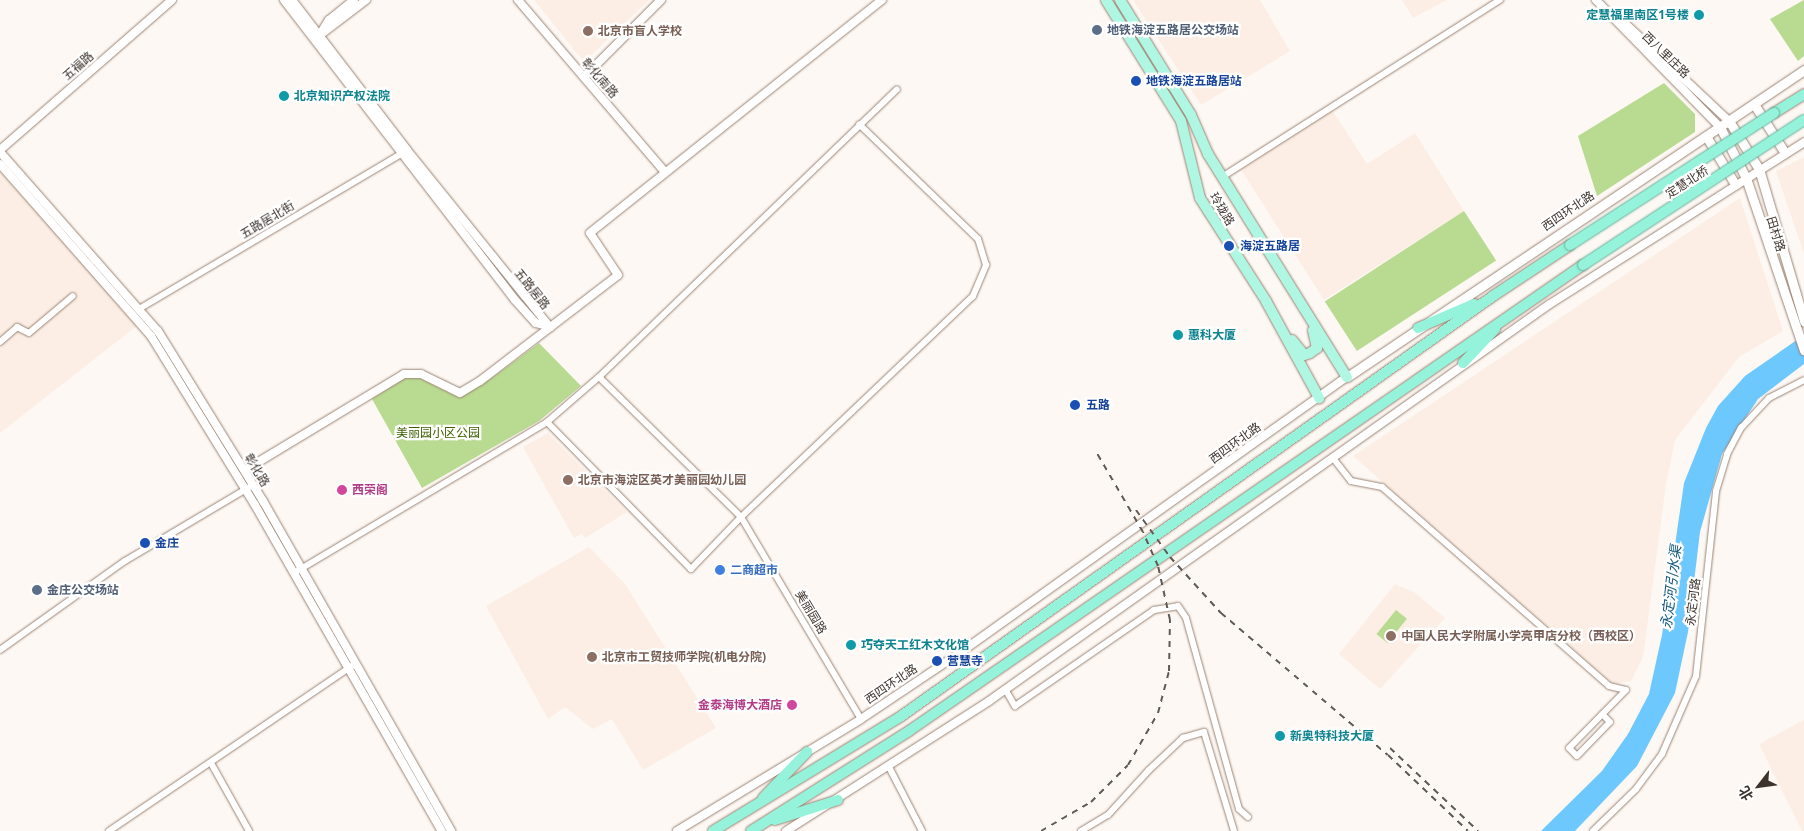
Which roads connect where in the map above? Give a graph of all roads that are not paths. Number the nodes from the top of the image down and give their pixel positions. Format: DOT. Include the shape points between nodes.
graph roads {
  1 [pos="172,0"];
  2 [pos="284,0"];
  3 [pos="292,0"];
  4 [pos="354,0"];
  5 [pos="366,0"];
  6 [pos="518,0"];
  7 [pos="661,0"];
  8 [pos="882,0"];
  9 [pos="1106,0"];
  10 [pos="1120,0"];
  11 [pos="1500,0"];
  12 [pos="1596,0"];
  13 [pos="1602,0"];
  14 [pos="317,37"];
  15 [pos="1804,70"];
  16 [pos="584,77"];
  17 [pos="897,89"];
  18 [pos="1804,92"];
  19 [pos="1754,104"];
  20 [pos="1804,120"];
  21 [pos="1730,121"];
  22 [pos="859,124"];
  23 [pos="1720,127"];
  24 [pos="1706,136"];
  25 [pos="1804,142"];
  26 [pos="0,151"];
  27 [pos="404,152"];
  28 [pos="1785,153"];
  29 [pos="0,164"];
  30 [pos="1760,169"];
  31 [pos="665,172"];
  32 [pos="1222,177"];
  33 [pos="1746,178"];
  34 [pos="1735,184"];
  35 [pos="72,296"];
  36 [pos="1493,296"];
  37 [pos="1266,302"];
  38 [pos="140,309"];
  39 [pos="1307,312"];
  40 [pos="1509,314"];
  41 [pos="1804,322"];
  42 [pos="550,327"];
  43 [pos="1418,328"];
  44 [pos="0,342"];
  45 [pos="1804,350"];
  46 [pos="1463,363"];
  47 [pos="1348,377"];
  48 [pos="599,378"];
  49 [pos="1804,380"];
  50 [pos="1319,398"];
  51 [pos="547,422"];
  52 [pos="1334,458"];
  53 [pos="245,470"];
  54 [pos="253,485"];
  55 [pos="245,489"];
  56 [pos="741,517"];
  57 [pos="297,571"];
  58 [pos="0,650"];
  59 [pos="351,666"];
  60 [pos="1005,689"];
  61 [pos="1602,714"];
  62 [pos="861,718"];
  63 [pos="807,752"];
  64 [pos="211,763"];
  65 [pos="889,767"];
  66 [pos="838,800"];
  67 [pos="751,810"];
  68 [pos="1248,817"];
  69 [pos="762,824"];
  70 [pos="109,831"];
  71 [pos="249,831"];
  72 [pos="442,831"];
  73 [pos="451,831"];
  74 [pos="677,831"];
  75 [pos="713,831"];
  76 [pos="751,831"];
  77 [pos="786,831"];
  78 [pos="922,831"];
  79 [pos="1081,831"];
  80 [pos="1234,831"];
  81 [pos="1594,831"];
  1 -- 26 [label="street, 五福路"];
  2 -- 14 [label="street, 五路居路"];
  3 -- 14 [label="street, 五路居路"];
  4 -- 14 [label="street" via="329,20"];
  5 -- 14 [label="street"];
  6 -- 31 [label="street, 彰化南路"];
  7 -- 16 [label="street"];
  8 -- 31 [label="street"];
  9 -- 37 [label="main road, 玲珑路" via="1181,121 1200,198"];
  10 -- 32 [label="main road, 玲珑路" via="1191,115"];
  11 -- 32 [label="street"];
  12 -- 23 [label="street, 西八里庄路"];
  13 -- 21 [label="street, 西八里庄路"];
  14 -- 27 [label="street, 五路居路"];
  15 -- 19 [label="main road, 西四环北路"];
  17 -- 22 [label="street"];
  18 -- 36 [label="highway, 定慧北桥, bridge"];
  19 -- 21 [label="main road, 西四环北路"];
  19 -- 28 [label="main road"];
  20 -- 40 [label="highway, 定慧北桥, bridge"];
  21 -- 23 [label="main road, 西四环北路"];
  21 -- 30 [label="main road, 田村路"];
  22 -- 48 [label="street"];
  22 -- 56 [label="street" via="978,239 986,265 974,296"];
  23 -- 24 [label="main road, 西四环北路"];
  23 -- 33 [label="main road, 田村路"];
  24 -- 34 [label="main road"];
  24 -- 43 [label="main road, 西四环北路"];
  25 -- 28 [label="street"];
  26 -- 38 [label="street, 彰化路"];
  27 -- 38 [label="street, 五路居北街"];
  27 -- 42 [label="street, 五路居路"];
  28 -- 30 [label="street"];
  29 -- 55 [label="street, 彰化路" via="151,336"];
  30 -- 33 [label="street"];
  30 -- 41 [label="main road, 田村路"];
  31 -- 42 [label="street" via="590,233 618,275"];
  32 -- 39 [label="main road, 玲珑路"];
  33 -- 34 [label="street"];
  33 -- 45 [label="main road, 田村路"];
  34 -- 46 [label="street"];
  35 -- 44 [label="street" via="29,333 17,327"];
  36 -- 43 [label="highway"];
  36 -- 67 [label="highway" via="908,711"];
  37 -- 39 [label="main road" via="1304,355 1317,348 1318,341"];
  37 -- 50 [label="main road, 玲珑路"];
  38 -- 53 [label="street, 彰化路" via="158,330"];
  39 -- 47 [label="main road, 玲珑路"];
  40 -- 46 [label="highway"];
  40 -- 69 [label="highway" via="909,731"];
  42 -- 53 [label="street" via="460,392 421,374 404,374"];
  43 -- 47 [label="main road, 西四环北路"];
  46 -- 52 [label="street"];
  47 -- 50 [label="street, 西四环北路"];
  48 -- 51 [label="street"];
  48 -- 56 [label="street, 美丽园路"];
  49 -- 81 [label="street, 永定河路" via="1769,398 1741,428 1727,454 1716,491 1696,676 1662,754 1636,789"];
  50 -- 62 [label="street, 西四环北路" via="1119,542"];
  51 -- 56 [label="street" via="691,569"];
  51 -- 57 [label="street"];
  52 -- 60 [label="street"];
  52 -- 61 [label="street" via="1350,481 1382,488 1608,686 1626,690"];
  53 -- 54 [label="street, 彰化路"];
  54 -- 55 [label="street"];
  54 -- 57 [label="street, 彰化路"];
  55 -- 57 [label="street, 彰化路"];
  55 -- 58 [label="street" via="125,560"];
  56 -- 62 [label="street, 美丽园路"];
  57 -- 59 [label="street, 彰化路"];
  59 -- 64 [label="street"];
  59 -- 72 [label="street, 彰化路"];
  59 -- 73 [label="street, 彰化路"];
  60 -- 65 [label="street"];
  60 -- 68 [label="street" via="1016,706 1154,610 1178,606 1186,618 1239,809"];
  61 -- 61 [label="street" via="1610,722 1577,756 1569,748"];
  62 -- 63 [label="street, 西四环北路"];
  63 -- 67 [label="highway"];
  63 -- 74 [label="street, 西四环北路"];
  64 -- 70 [label="street"];
  64 -- 71 [label="street"];
  65 -- 66 [label="street"];
  65 -- 78 [label="street"];
  66 -- 69 [label="highway"];
  66 -- 77 [label="street"];
  67 -- 75 [label="highway"];
  69 -- 76 [label="highway"];
  79 -- 80 [label="street" via="1108,815 1184,738 1204,732"];
}
